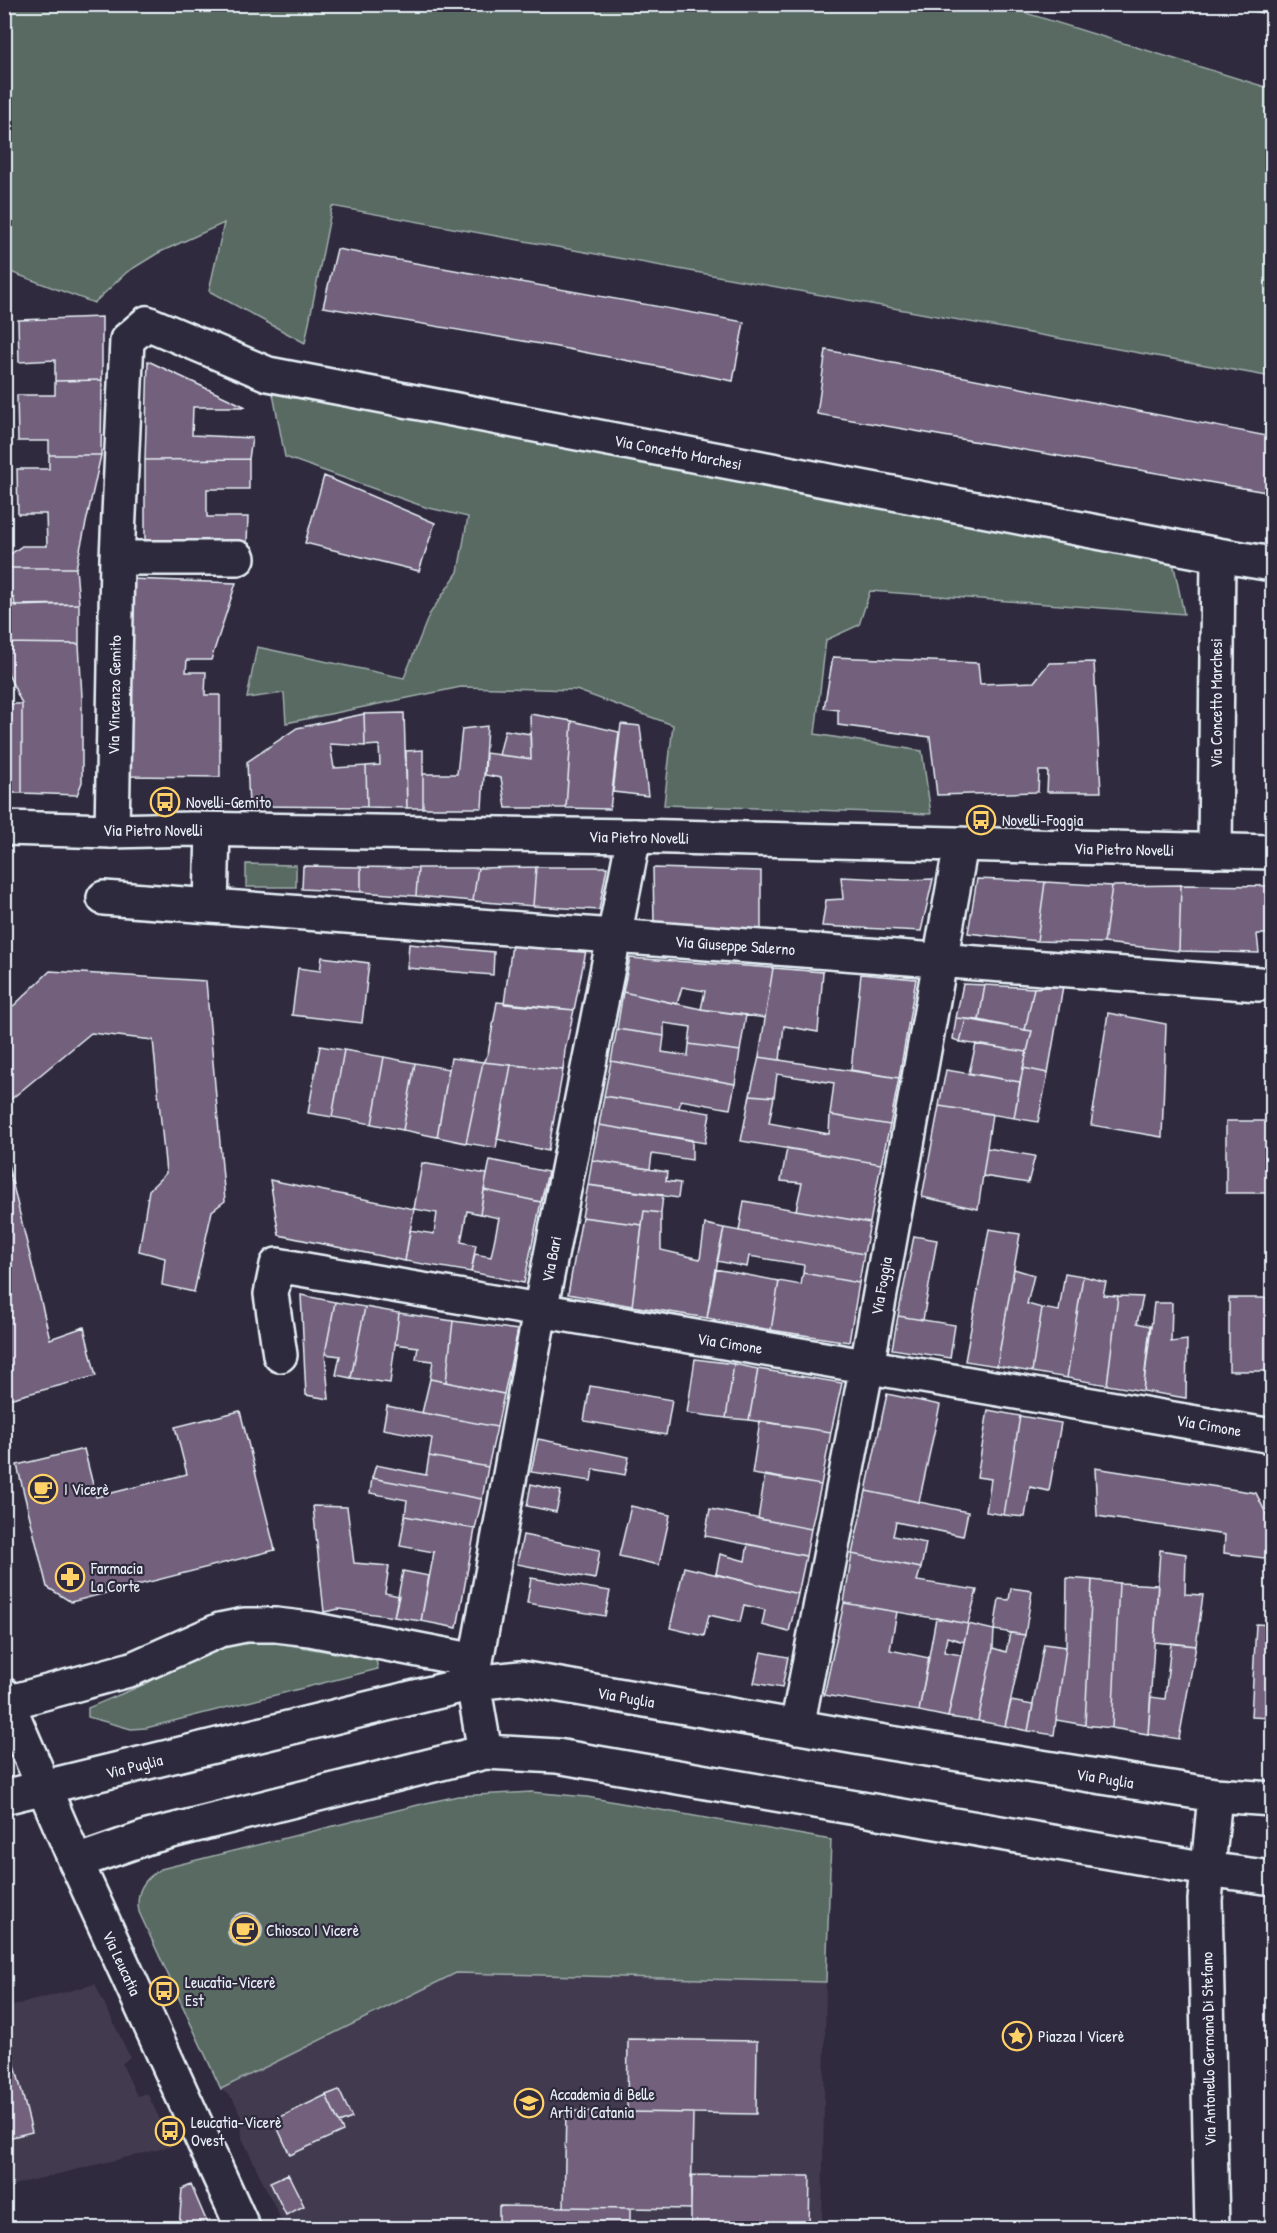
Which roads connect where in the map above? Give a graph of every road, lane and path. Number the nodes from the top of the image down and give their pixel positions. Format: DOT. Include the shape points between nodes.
graph roads {
  1 [pos="147,323"];
  2 [pos="1218,555"];
  3 [pos="117,558"];
  4 [pos="238,558"];
  5 [pos="1272,564"];
  6 [pos="4,828"];
  7 [pos="213,830"];
  8 [pos="112,831"];
  9 [pos="634,836"];
  10 [pos="961,845"];
  11 [pos="1215,851"];
  12 [pos="1272,852"];
  13 [pos="104,898"];
  14 [pos="211,906"];
  15 [pos="614,936"];
  16 [pos="941,960"];
  17 [pos="1259,984"];
  18 [pos="540,1311"];
  19 [pos="280,1355"];
  20 [pos="867,1366"];
  21 [pos="1272,1436"];
  22 [pos="474,1672"];
  23 [pos="6,1699"];
  24 [pos="797,1726"];
  25 [pos="485,1752"];
  26 [pos="44,1788"];
  27 [pos="1215,1796"];
  28 [pos="4,1797"];
  29 [pos="1272,1799"];
  30 [pos="76,1862"];
  31 [pos="1208,1869"];
  32 [pos="1272,1878"];
  33 [pos="243,2229"];
  34 [pos="1212,2229"];
  1 -- 2 [label="street, Via Concetto Marchesi" via="268,374"];
  1 -- 3 [label="street, Via Vincenzo Gemito" via="127,340"];
  2 -- 5 [label="street, Via Concetto Marchesi"];
  2 -- 11 [label="street, Via Concetto Marchesi"];
  3 -- 4 [label="street"];
  3 -- 8 [label="street, Via Vincenzo Gemito"];
  6 -- 8 [label="street, Via Pietro Novelli"];
  7 -- 8 [label="street, Via Pietro Novelli"];
  7 -- 9 [label="street, Via Pietro Novelli"];
  7 -- 14 [label="street"];
  9 -- 10 [label="street, Via Pietro Novelli"];
  9 -- 15 [label="street, Via Bari"];
  10 -- 11 [label="street, Via Pietro Novelli"];
  10 -- 16 [label="street, Via Foggia"];
  11 -- 12 [label="street, Via Pietro Novelli"];
  13 -- 14 [label="street, Via Giuseppe Salerno"];
  14 -- 15 [label="street, Via Giuseppe Salerno"];
  15 -- 16 [label="street, Via Giuseppe Salerno"];
  15 -- 18 [label="street, Via Bari"];
  16 -- 17 [label="street, Via Giuseppe Salerno"];
  16 -- 20 [label="street, Via Foggia"];
  18 -- 19 [label="street, Via Cimone" via="277,1265 271,1294"];
  18 -- 20 [label="street, Via Cimone"];
  18 -- 22 [label="street, Via Bari"];
  20 -- 21 [label="street, Via Cimone"];
  20 -- 24 [label="street, Via Foggia"];
  22 -- 23 [label="street, Via Puglia" via="310,1629 245,1625 220,1630 132,1669"];
  22 -- 24 [label="street, Via Puglia"];
  22 -- 25 [label="street"];
  22 -- 26 [label="street, Via Puglia"];
  23 -- 26 [label="street, Via Leucatia"];
  24 -- 27 [label="street, Via Puglia"];
  25 -- 30 [label="street" via="148,1837"];
  25 -- 31 [label="street" via="557,1756"];
  26 -- 28 [label="street, Via Puglia"];
  26 -- 30 [label="street, Via Leucatia"];
  27 -- 29 [label="street, Via Puglia"];
  27 -- 31 [label="street"];
  30 -- 33 [label="street, Via Leucatia"];
  31 -- 32 [label="street"];
  31 -- 34 [label="street, Via Antonello Germanà Di Stefano" via="1205,1900"];
}
